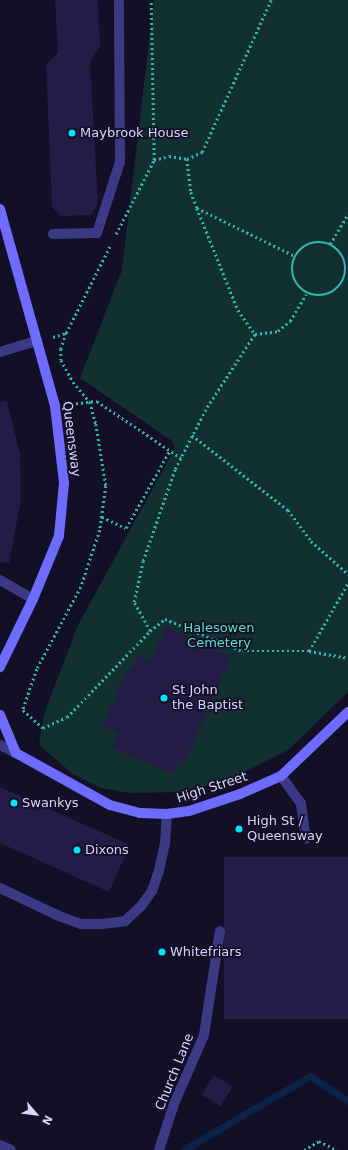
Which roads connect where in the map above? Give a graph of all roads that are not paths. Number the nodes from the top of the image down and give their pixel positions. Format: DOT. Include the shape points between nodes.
graph roads {
  1 [pos="119,0"];
  2 [pos="0,209"];
  3 [pos="53,234"];
  4 [pos="37,341"];
  5 [pos="0,352"];
  6 [pos="0,580"];
  7 [pos="33,599"];
  8 [pos="0,668"];
  9 [pos="348,712"];
  10 [pos="0,715"];
  11 [pos="0,744"];
  12 [pos="16,753"];
  13 [pos="281,776"];
  14 [pos="167,814"];
  15 [pos="306,839"];
  16 [pos="0,888"];
  17 [pos="220,931"];
  18 [pos="0,1145"];
  19 [pos="11,1150"];
  20 [pos="159,1150"];
  1 -- 3 [label="street" via="120,162 97,232"];
  2 -- 4 [label="main road, Queensway"];
  4 -- 5 [label="street"];
  4 -- 7 [label="main road, Queensway" via="55,406 64,483 59,536"];
  6 -- 7 [label="street"];
  7 -- 8 [label="main road, Queensway"];
  9 -- 13 [label="main road, High Street"];
  10 -- 12 [label="main road"];
  11 -- 12 [label="street, High Street"];
  12 -- 14 [label="main road, High Street" via="110,806 140,813"];
  13 -- 14 [label="main road, High Street" via="240,794 189,811"];
  13 -- 15 [label="street" via="301,804"];
  14 -- 16 [label="street" via="165,843 152,891 125,921 81,924"];
  17 -- 20 [label="street, Church Lane" via="204,1035 174,1104"];
  18 -- 19 [label="street"];
}
